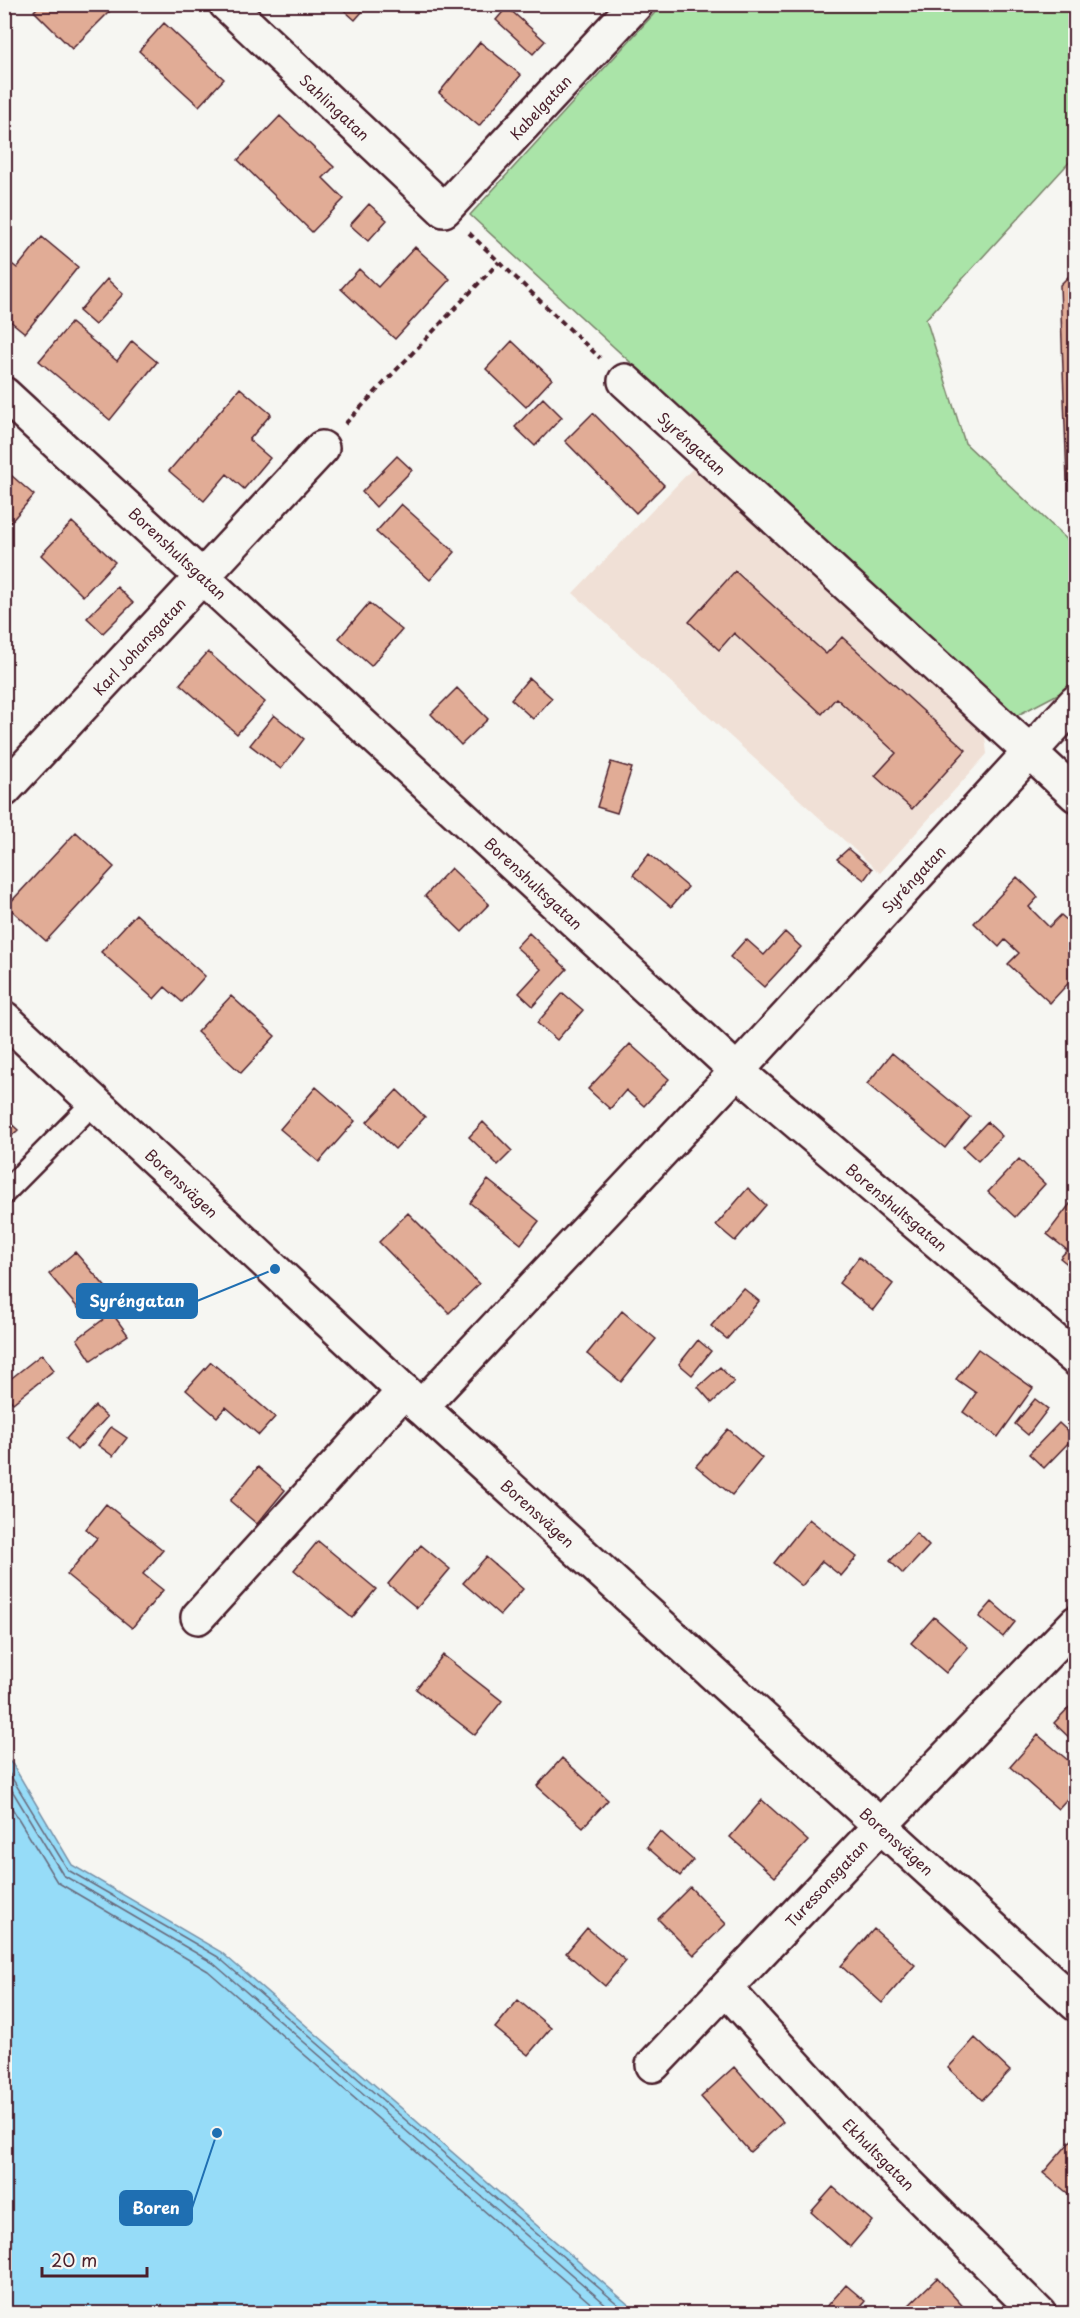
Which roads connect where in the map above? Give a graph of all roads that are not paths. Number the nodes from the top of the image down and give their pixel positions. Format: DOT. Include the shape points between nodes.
graph roads {
  1 [pos="226,4"];
  2 [pos="636,4"];
  3 [pos="444,210"];
  4 [pos="625,381"];
  5 [pos="4,394"];
  6 [pos="322,448"];
  7 [pos="204,577"];
  8 [pos="1076,702"];
  9 [pos="1030,752"];
  10 [pos="4,790"];
  11 [pos="1076,795"];
  12 [pos="4,1018"];
  13 [pos="737,1071"];
  14 [pos="94,1102"];
  15 [pos="4,1193"];
  16 [pos="1076,1359"];
  17 [pos="413,1399"];
  18 [pos="198,1617"];
  19 [pos="1076,1623"];
  20 [pos="880,1826"];
  21 [pos="726,1989"];
  22 [pos="1076,2004"];
  23 [pos="653,2065"];
  24 [pos="1039,2313"];
  1 -- 3 [label="street, Sahlingatan"];
  2 -- 3 [label="street, Kabelgatan"];
  4 -- 9 [label="street, Syréngatan"];
  5 -- 7 [label="street, Borenshultsgatan"];
  6 -- 7 [label="street, Karl Johansgatan"];
  7 -- 10 [label="street, Karl Johansgatan"];
  7 -- 13 [label="street, Borenshultsgatan"];
  8 -- 9 [label="street"];
  9 -- 11 [label="street"];
  9 -- 13 [label="street, Syréngatan"];
  12 -- 14 [label="street, Borensvägen"];
  13 -- 16 [label="street, Borenshultsgatan"];
  13 -- 17 [label="street, Syréngatan"];
  14 -- 15 [label="lane"];
  14 -- 17 [label="street, Borensvägen"];
  17 -- 18 [label="street, Syréngatan"];
  17 -- 20 [label="street, Borensvägen"];
  19 -- 20 [label="street, Turessonsgatan"];
  20 -- 21 [label="street, Turessonsgatan"];
  20 -- 22 [label="street, Borensvägen"];
  21 -- 23 [label="street, Turessonsgatan"];
  21 -- 24 [label="street, Ekhultsgatan" via="854,2130"];
}
